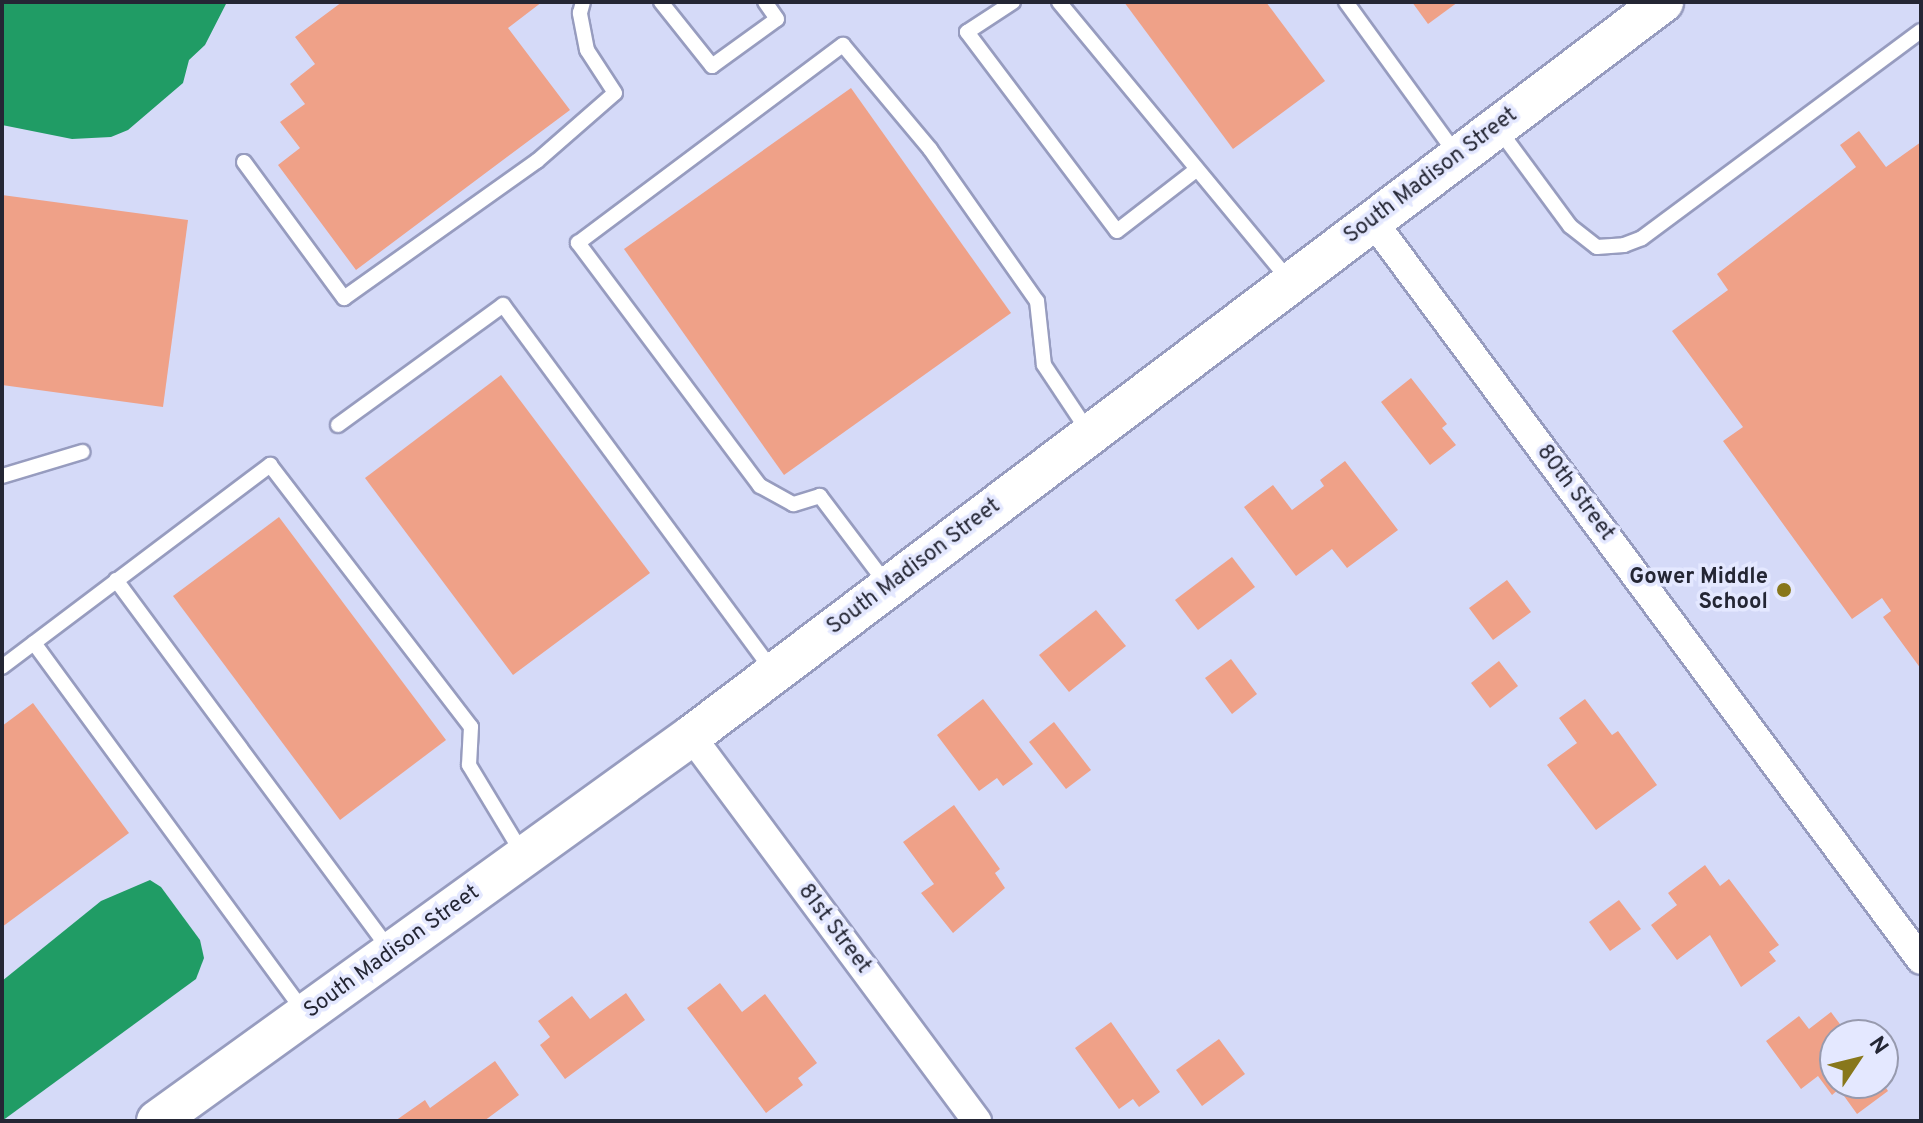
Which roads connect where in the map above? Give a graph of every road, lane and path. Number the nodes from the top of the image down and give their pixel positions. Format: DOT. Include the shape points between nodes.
graph roads {
  1 [pos="583,2"];
  2 [pos="661,2"];
  3 [pos="765,2"];
  4 [pos="1013,2"];
  5 [pos="1059,2"];
  6 [pos="1346,2"];
  7 [pos="1663,2"];
  8 [pos="1921,31"];
  9 [pos="1497,127"];
  10 [pos="1457,156"];
  11 [pos="244,162"];
  12 [pos="1196,170"];
  13 [pos="1372,220"];
  14 [pos="1290,281"];
  15 [pos="338,425"];
  16 [pos="1090,434"];
  17 [pos="82,452"];
  18 [pos="2,476"];
  19 [pos="116,580"];
  20 [pos="889,587"];
  21 [pos="34,643"];
  22 [pos="2,667"];
  23 [pos="775,673"];
  24 [pos="691,736"];
  25 [pos="524,857"];
  26 [pos="392,952"];
  27 [pos="1921,960"];
  28 [pos="306,1014"];
  29 [pos="157,1121"];
  30 [pos="977,1121"];
  1 -- 11 [label="lane" via="587,50 615,93 537,161 344,298"];
  2 -- 3 [label="lane" via="712,66 777,19"];
  4 -- 12 [label="lane" via="967,32 1117,231"];
  5 -- 12 [label="lane"];
  6 -- 10 [label="lane"];
  7 -- 9 [label="street, South Madison Street"];
  8 -- 9 [label="lane" via="1642,238 1624,245 1597,247 1570,226"];
  9 -- 10 [label="street, South Madison Street"];
  10 -- 13 [label="street, South Madison Street"];
  12 -- 14 [label="lane"];
  13 -- 14 [label="street, South Madison Street"];
  13 -- 27 [label="street, 80th Street"];
  14 -- 16 [label="street, South Madison Street"];
  15 -- 23 [label="lane" via="503,305"];
  16 -- 20 [label="street, South Madison Street"];
  16 -- 20 [label="lane" via="1044,365 1037,301 930,149 843,45 578,243 760,486 793,504 820,496"];
  17 -- 18 [label="lane"];
  19 -- 21 [label="lane"];
  19 -- 25 [label="lane" via="270,465 471,727 469,765"];
  19 -- 26 [label="lane"];
  20 -- 23 [label="street, South Madison Street"];
  21 -- 22 [label="lane"];
  21 -- 28 [label="lane"];
  23 -- 24 [label="street, South Madison Street"];
  24 -- 25 [label="street, South Madison Street"];
  24 -- 30 [label="street, 81st Street"];
  25 -- 26 [label="street, South Madison Street"];
  26 -- 28 [label="street, South Madison Street"];
  28 -- 29 [label="street, South Madison Street"];
}
